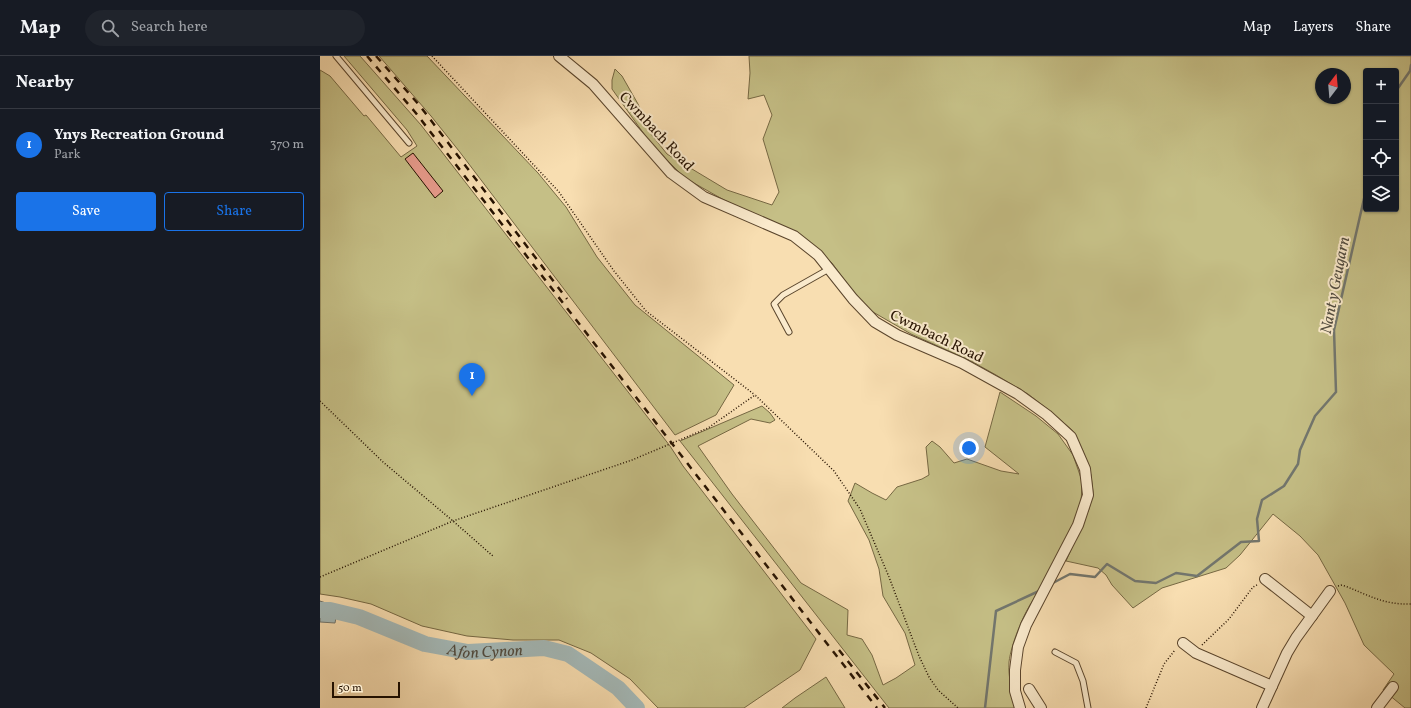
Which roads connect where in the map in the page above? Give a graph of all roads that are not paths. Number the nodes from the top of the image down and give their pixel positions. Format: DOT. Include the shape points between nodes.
graph roads {
  1 [pos="336,56"];
  2 [pos="559,56"];
  3 [pos="409,143"];
  4 [pos="829,269"];
  5 [pos="789,332"];
  6 [pos="1265,580"];
  7 [pos="1330,591"];
  8 [pos="1312,616"];
  9 [pos="1183,644"];
  10 [pos="1056,652"];
  11 [pos="1272,686"];
  12 [pos="1393,687"];
  13 [pos="1029,689"];
  14 [pos="1020,708"];
  15 [pos="1041,708"];
  16 [pos="1088,708"];
  17 [pos="1262,708"];
  18 [pos="1377,708"];
  1 -- 3 [label="lane"];
  2 -- 4 [label="street, Cwmbach Road" via="593,84 671,173 704,197 794,236 818,255"];
  4 -- 5 [label="lane" via="783,295 774,304"];
  4 -- 14 [label="street, Cwmbach Road" via="875,322 897,335 962,363 1018,394 1047,415 1070,437 1084,469 1088,495 1078,525 1026,624 1018,647 1015,684"];
  6 -- 8 [label="street"];
  7 -- 8 [label="street"];
  8 -- 11 [label="street" via="1287,653"];
  9 -- 11 [label="street" via="1195,652"];
  10 -- 16 [label="lane" via="1076,663"];
  11 -- 17 [label="street"];
  12 -- 18 [label="street"];
  13 -- 15 [label="street"];
}
